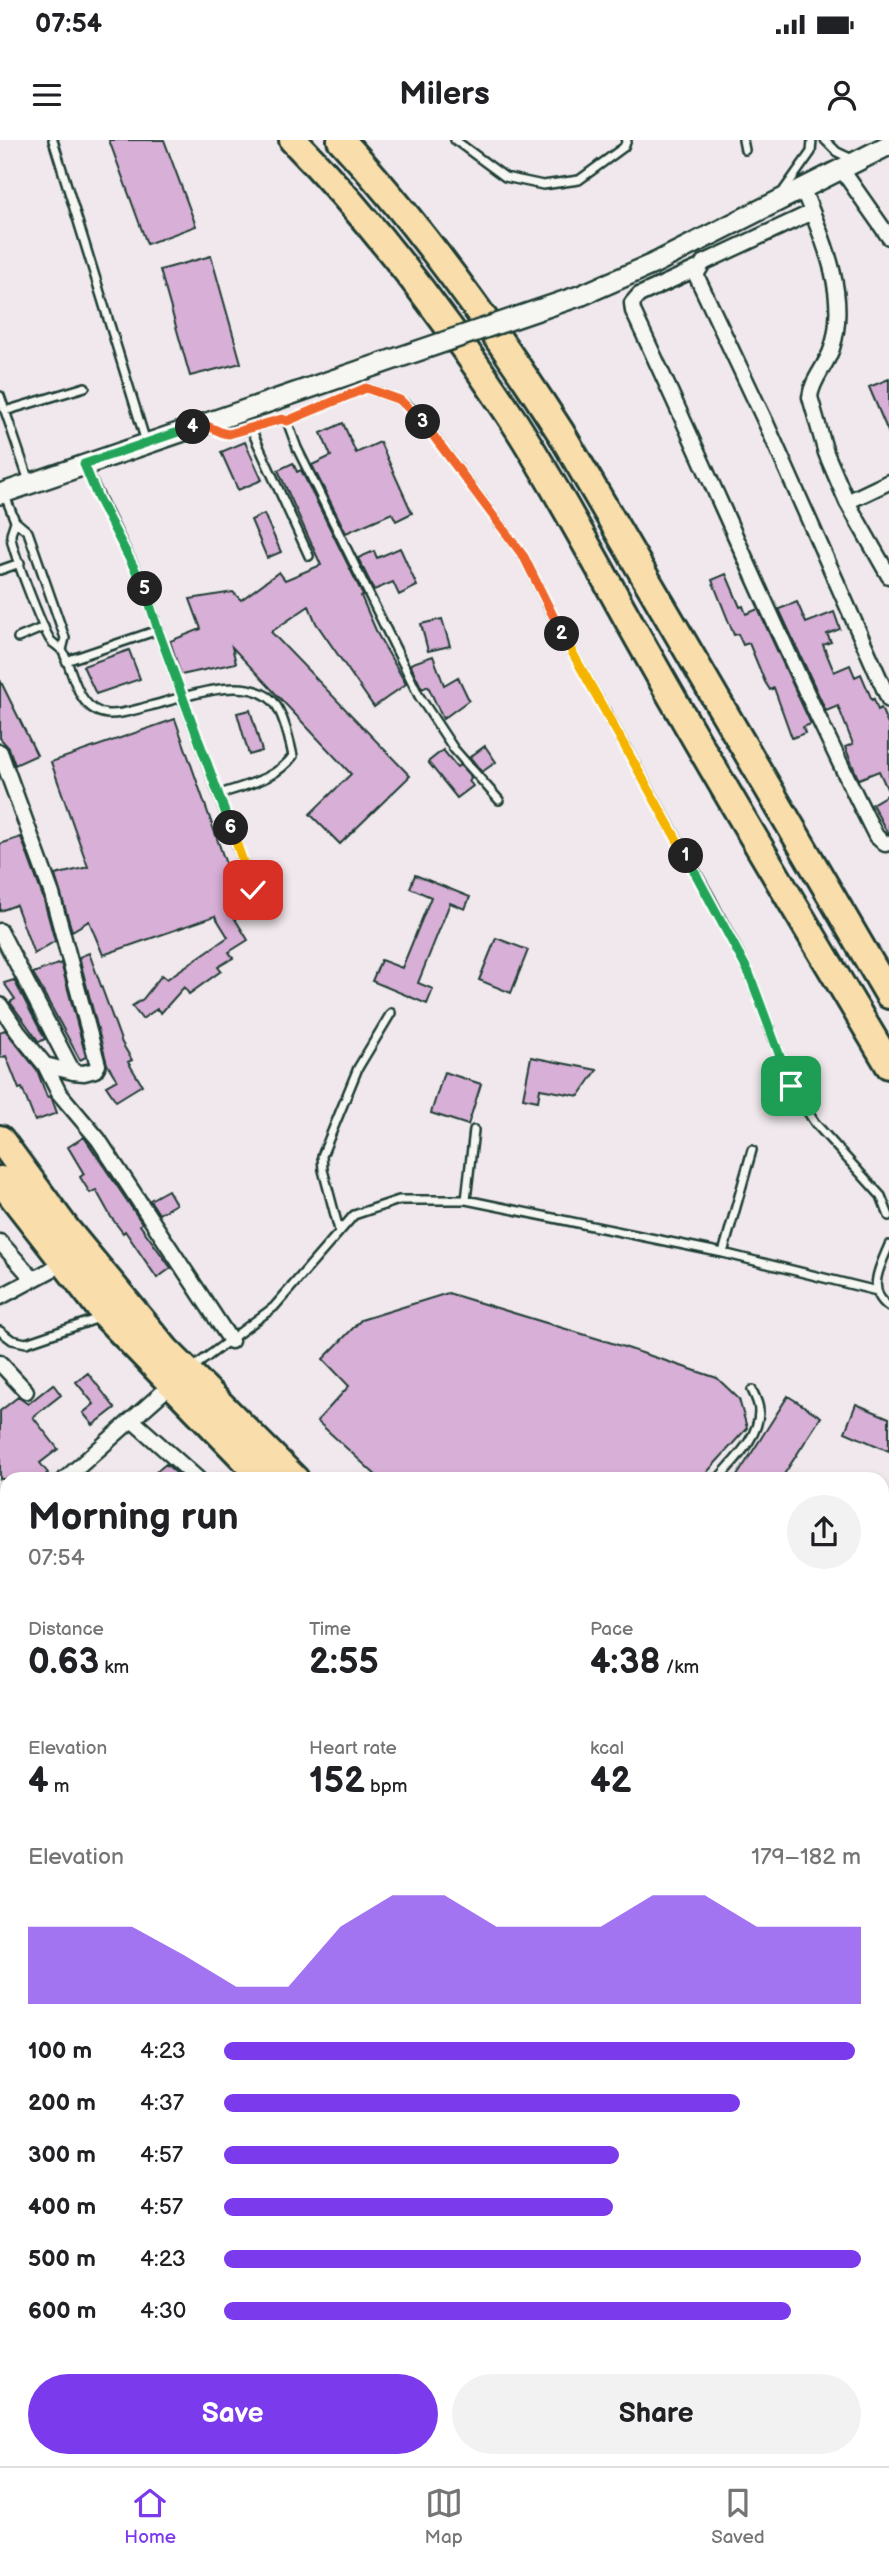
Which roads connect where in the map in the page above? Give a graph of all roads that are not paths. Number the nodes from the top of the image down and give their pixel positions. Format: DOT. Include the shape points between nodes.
graph roads {
  1 [pos="53,140"];
  2 [pos="293,140"];
  3 [pos="341,140"];
  4 [pos="455,140"];
  5 [pos="627,140"];
  6 [pos="743,140"];
  7 [pos="812,140"];
  8 [pos="825,140"];
  9 [pos="745,150"];
  10 [pos="867,154"];
  11 [pos="803,190"];
  12 [pos="775,202"];
  13 [pos="812,212"];
  14 [pos="889,237"];
  15 [pos="698,268"];
  16 [pos="85,387"];
  17 [pos="0,397"];
  18 [pos="5,411"];
  19 [pos="287,421"];
  20 [pos="203,424"];
  21 [pos="251,429"];
  22 [pos="146,443"];
  23 [pos="84,464"];
  24 [pos="889,482"];
  25 [pos="30,484"];
  26 [pos="2,494"];
  27 [pos="847,502"];
  28 [pos="15,521"];
  29 [pos="309,556"];
  30 [pos="20,563"];
  31 [pos="0,570"];
  32 [pos="889,576"];
  33 [pos="44,627"];
  34 [pos="158,630"];
  35 [pos="18,638"];
  36 [pos="62,650"];
  37 [pos="66,662"];
  38 [pos="183,698"];
  39 [pos="889,700"];
  40 [pos="0,752"];
  41 [pos="220,794"];
  42 [pos="499,800"];
  43 [pos="889,844"];
  44 [pos="253,890"];
  45 [pos="0,932"];
  46 [pos="889,995"];
  47 [pos="0,1005"];
  48 [pos="391,1013"];
  49 [pos="45,1065"];
  50 [pos="889,1065"];
  51 [pos="73,1072"];
  52 [pos="474,1130"];
  53 [pos="0,1139"];
  54 [pos="752,1150"];
  55 [pos="0,1180"];
  56 [pos="466,1200"];
  57 [pos="889,1216"];
  58 [pos="339,1230"];
  59 [pos="0,1242"];
  60 [pos="889,1245"];
  61 [pos="723,1253"];
  62 [pos="64,1263"];
  63 [pos="33,1279"];
  64 [pos="877,1291"];
  65 [pos="0,1297"];
  66 [pos="889,1307"];
  67 [pos="106,1316"];
  68 [pos="0,1331"];
  69 [pos="231,1341"];
  70 [pos="0,1363"];
  71 [pos="180,1378"];
  72 [pos="752,1390"];
  73 [pos="26,1391"];
  74 [pos="132,1420"];
  75 [pos="73,1472"];
  76 [pos="190,1472"];
  77 [pos="258,1472"];
  78 [pos="287,1472"];
  79 [pos="724,1472"];
  1 -- 22 [label="lane"];
  2 -- 50 [label="highway" via="423,294 515,424"];
  3 -- 46 [label="highway" via="434,250 503,342 554,421"];
  4 -- 5 [label="lane" via="505,177 542,185 579,180"];
  6 -- 9 [label="lane"];
  7 -- 12 [label="lane" via="811,152"];
  8 -- 10 [label="lane" via="837,152"];
  10 -- 11 [label="street"];
  10 -- 14 [label="street"];
  11 -- 12 [label="street"];
  11 -- 13 [label="street"];
  12 -- 20 [label="street, bridge" via="582,295"];
  13 -- 15 [label="street"];
  13 -- 27 [label="street" via="825,242 838,309 832,348 810,397 826,453"];
  15 -- 39 [label="street" via="698,281"];
  15 -- 43 [label="street" via="639,295 632,303 633,311 821,728 876,836"];
  16 -- 18 [label="lane"];
  17 -- 18 [label="lane"];
  18 -- 25 [label="lane"];
  19 -- 21 [label="lane"];
  19 -- 42 [label="lane" via="419,696 454,749"];
  19 -- 57 [label="lane" via="366,388 400,400 417,413 524,557 749,973 791,1086 815,1123 881,1196"];
  20 -- 21 [label="lane" via="223,433"];
  20 -- 22 [label="street"];
  21 -- 29 [label="lane"];
  22 -- 23 [label="street"];
  23 -- 25 [label="street"];
  23 -- 34 [label="lane" via="146,591"];
  24 -- 27 [label="street"];
  25 -- 26 [label="street"];
  26 -- 28 [label="lane"];
  27 -- 32 [label="street"];
  28 -- 30 [label="lane" via="11,538"];
  28 -- 36 [label="lane" via="28,532 40,564 65,638"];
  30 -- 31 [label="lane"];
  30 -- 33 [label="lane"];
  33 -- 35 [label="lane"];
  33 -- 36 [label="lane"];
  34 -- 37 [label="lane"];
  34 -- 38 [label="lane"];
  36 -- 37 [label="lane"];
  37 -- 38 [label="lane" via="84,699 107,714"];
  38 -- 41 [label="lane"];
  38 -- 41 [label="lane" via="242,687 256,691 274,702 289,737 293,756 284,767"];
  40 -- 51 [label="street" via="51,894 98,1065 95,1070"];
  41 -- 44 [label="lane"];
  45 -- 51 [label="street"];
  47 -- 49 [label="street"];
  48 -- 58 [label="lane" via="358,1068 322,1156"];
  49 -- 51 [label="street"];
  49 -- 69 [label="street" via="59,1093 98,1139"];
  52 -- 56 [label="lane"];
  53 -- 71 [label="highway" via="66,1229 166,1350"];
  54 -- 61 [label="lane"];
  55 -- 62 [label="highway"];
  56 -- 58 [label="lane" via="399,1200 354,1215"];
  56 -- 61 [label="lane"];
  58 -- 69 [label="lane" via="274,1307"];
  59 -- 63 [label="street"];
  60 -- 64 [label="lane" via="878,1269"];
  61 -- 64 [label="lane"];
  62 -- 63 [label="street"];
  62 -- 67 [label="highway"];
  63 -- 65 [label="street"];
  64 -- 66 [label="lane"];
  67 -- 68 [label="lane" via="26,1343"];
  67 -- 71 [label="highway"];
  69 -- 71 [label="lane"];
  70 -- 73 [label="street"];
  71 -- 74 [label="street"];
  71 -- 77 [label="highway"];
  71 -- 78 [label="highway"];
  72 -- 79 [label="lane" via="760,1409 757,1427"];
  74 -- 75 [label="street"];
  74 -- 76 [label="street"];
}
